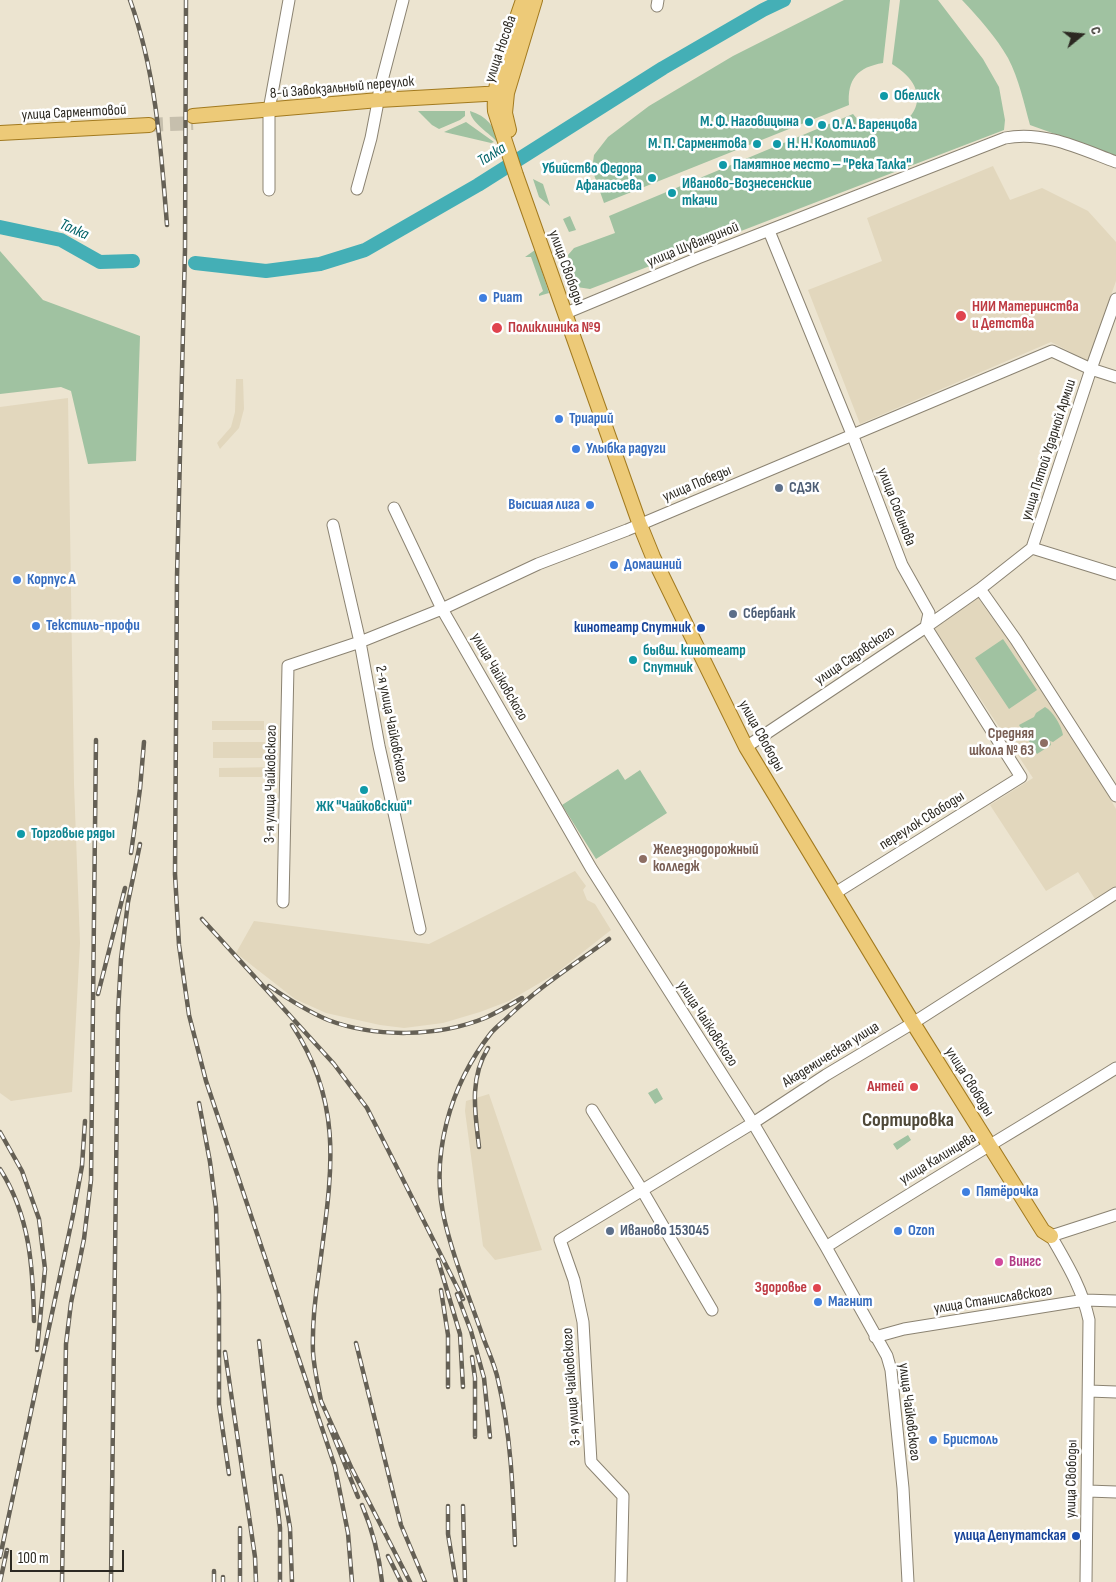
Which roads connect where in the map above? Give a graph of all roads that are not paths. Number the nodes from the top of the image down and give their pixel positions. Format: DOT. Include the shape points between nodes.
graph roads {
  1 [pos="289,0"];
  2 [pos="403,0"];
  3 [pos="523,0"];
  4 [pos="535,0"];
  5 [pos="500,97"];
  6 [pos="378,104"];
  7 [pos="269,113"];
  8 [pos="193,120"];
  9 [pos="149,122"];
  10 [pos="92,125"];
  11 [pos="0,126"];
  12 [pos="0,133"];
  13 [pos="1116,162"];
  14 [pos="357,189"];
  15 [pos="269,190"];
  16 [pos="769,231"];
  17 [pos="1116,299"];
  18 [pos="569,312"];
  19 [pos="1091,369"];
  20 [pos="1116,378"];
  21 [pos="852,434"];
  22 [pos="394,508"];
  23 [pos="643,523"];
  24 [pos="333,525"];
  25 [pos="1032,548"];
  26 [pos="1116,574"];
  27 [pos="980,589"];
  28 [pos="442,609"];
  29 [pos="926,627"];
  30 [pos="360,642"];
  31 [pos="288,666"];
  32 [pos="748,746"];
  33 [pos="1021,777"];
  34 [pos="1116,796"];
  35 [pos="840,890"];
  36 [pos="1116,893"];
  37 [pos="284,902"];
  38 [pos="420,929"];
  39 [pos="916,1021"];
  40 [pos="1116,1068"];
  41 [pos="592,1110"];
  42 [pos="753,1123"];
  43 [pos="992,1145"];
  44 [pos="642,1190"];
  45 [pos="1116,1215"];
  46 [pos="1051,1236"];
  47 [pos="560,1240"];
  48 [pos="826,1247"];
  49 [pos="1085,1300"];
  50 [pos="1116,1301"];
  51 [pos="712,1310"];
  52 [pos="875,1337"];
  53 [pos="1089,1391"];
  54 [pos="1116,1392"];
  55 [pos="1088,1491"];
  56 [pos="1116,1492"];
  57 [pos="621,1582"];
  58 [pos="908,1582"];
  59 [pos="1086,1582"];
  1 -- 7 [label="street"];
  2 -- 6 [label="street"];
  3 -- 5 [label="main road, улица Носова"];
  4 -- 5 [label="main road, улица Носова"];
  5 -- 6 [label="main road, 8-й Завокзальный переулок"];
  5 -- 18 [label="main road, улица Свободы" via="495,111"];
  6 -- 7 [label="main road, 8-й Завокзальный переулок"];
  6 -- 14 [label="street"];
  7 -- 8 [label="main road, 8-й Завокзальный переулок"];
  7 -- 15 [label="street"];
  9 -- 10 [label="main road, улица Сарментовой"];
  10 -- 11 [label="main road, улица Сарментовой"];
  10 -- 12 [label="main road, улица Сарментовой"];
  13 -- 16 [label="street, улица Шувандиной" via="1035,136 1005,138"];
  16 -- 18 [label="street, улица Шувандиной"];
  16 -- 21 [label="street, улица Собинова"];
  17 -- 19 [label="street, улица Пятой Ударной Армии"];
  18 -- 23 [label="main road, улица Свободы"];
  19 -- 20 [label="street, улица Победы"];
  19 -- 21 [label="street, улица Победы" via="1052,351"];
  19 -- 25 [label="street, улица Пятой Ударной Армии"];
  21 -- 23 [label="street, улица Победы"];
  21 -- 29 [label="street, улица Собинова" via="902,565 929,614"];
  22 -- 28 [label="street, улица Чайковского"];
  23 -- 28 [label="street, улица Победы" via="538,564"];
  23 -- 32 [label="main road, улица Свободы" via="657,565"];
  24 -- 30 [label="street, 2-я улица Чайковского"];
  25 -- 26 [label="street"];
  25 -- 27 [label="street"];
  27 -- 29 [label="street, улица Садовского"];
  27 -- 34 [label="street"];
  28 -- 30 [label="street, улица Победы"];
  28 -- 42 [label="street, улица Чайковского" via="591,868"];
  29 -- 32 [label="street, улица Садовского"];
  29 -- 33 [label="street, улица Собинова"];
  30 -- 31 [label="street, улица Победы"];
  30 -- 38 [label="street, 2-я улица Чайковского" via="379,746"];
  31 -- 37 [label="street, 3-я улица Чайковского"];
  32 -- 35 [label="main road, улица Свободы"];
  32 -- 39 [label="main road, улица Свободы"];
  33 -- 35 [label="street, переулок Свободы"];
  35 -- 39 [label="main road, улица Свободы"];
  36 -- 39 [label="street, Академическая улица"];
  39 -- 42 [label="street, Академическая улица"];
  39 -- 43 [label="main road, улица Свободы"];
  40 -- 43 [label="street, улица Калинцева"];
  41 -- 44 [label="street"];
  42 -- 44 [label="street, Академическая улица"];
  42 -- 48 [label="street, улица Чайковского"];
  43 -- 46 [label="main road, улица Свободы"];
  43 -- 48 [label="street, улица Калинцева" via="912,1191"];
  44 -- 47 [label="street, Академическая улица"];
  44 -- 51 [label="street"];
  45 -- 46 [label="street"];
  46 -- 49 [label="street, улица Свободы"];
  47 -- 57 [label="street, 3-я улица Чайковского" via="574,1280 583,1322 591,1462 623,1496"];
  48 -- 52 [label="street, улица Чайковского"];
  49 -- 50 [label="street, улица Станиславского"];
  49 -- 52 [label="street, улица Станиславского" via="904,1329"];
  49 -- 53 [label="street, улица Свободы" via="1089,1320"];
  52 -- 58 [label="street, улица Чайковского" via="887,1356 891,1370 903,1488"];
  53 -- 54 [label="street"];
  53 -- 55 [label="street, улица Свободы"];
  55 -- 56 [label="street"];
  55 -- 59 [label="street, улица Свободы"];
}
